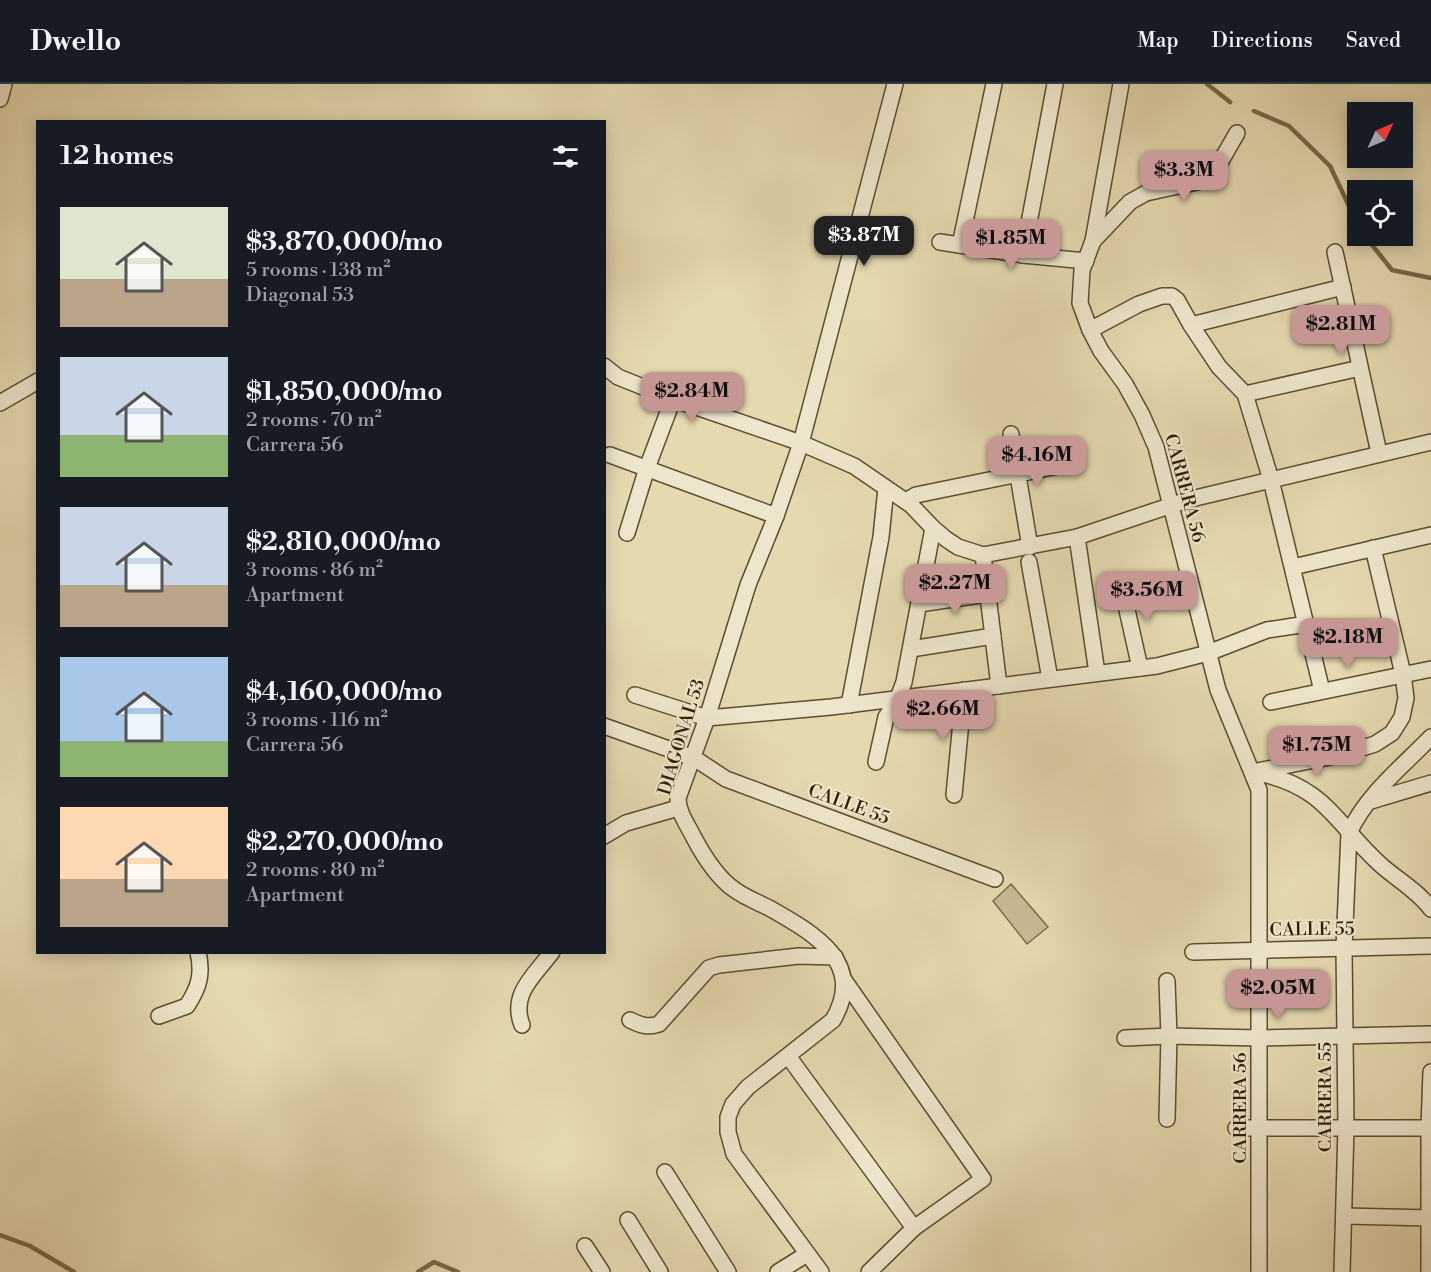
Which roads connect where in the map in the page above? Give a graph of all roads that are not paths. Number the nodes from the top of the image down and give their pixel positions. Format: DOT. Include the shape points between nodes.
graph roads {
  1 [pos="4,84"];
  2 [pos="894,84"];
  3 [pos="994,84"];
  4 [pos="1055,84"];
  5 [pos="1121,84"];
  6 [pos="0,99"];
  7 [pos="1237,133"];
  8 [pos="1094,241"];
  9 [pos="940,242"];
  10 [pos="960,245"];
  11 [pos="1335,252"];
  12 [pos="1023,255"];
  13 [pos="1086,261"];
  14 [pos="1343,287"];
  15 [pos="1191,326"];
  16 [pos="1090,330"];
  17 [pos="606,368"];
  18 [pos="1360,368"];
  19 [pos="36,382"];
  20 [pos="1245,394"];
  21 [pos="673,399"];
  22 [pos="0,403"];
  23 [pos="1011,434"];
  24 [pos="801,442"];
  25 [pos="1431,442"];
  26 [pos="1378,453"];
  27 [pos="610,455"];
  28 [pos="1077,462"];
  29 [pos="647,468"];
  30 [pos="1018,474"];
  31 [pos="1271,480"];
  32 [pos="885,488"];
  33 [pos="906,501"];
  34 [pos="1171,507"];
  35 [pos="776,516"];
  36 [pos="933,528"];
  37 [pos="627,533"];
  38 [pos="1431,535"];
  39 [pos="1077,537"];
  40 [pos="1373,548"];
  41 [pos="1030,554"];
  42 [pos="982,555"];
  43 [pos="1293,567"];
  44 [pos="1121,583"];
  45 [pos="987,594"];
  46 [pos="919,604"];
  47 [pos="1307,624"];
  48 [pos="993,636"];
  49 [pos="910,649"];
  50 [pos="1208,653"];
  51 [pos="1140,668"];
  52 [pos="1431,669"];
  53 [pos="1097,673"];
  54 [pos="1403,674"];
  55 [pos="1050,679"];
  56 [pos="999,686"];
  57 [pos="964,690"];
  58 [pos="1322,691"];
  59 [pos="634,694"];
  60 [pos="898,698"];
  61 [pos="1271,702"];
  62 [pos="849,705"];
  63 [pos="707,718"];
  64 [pos="606,727"];
  65 [pos="1431,736"];
  66 [pos="694,758"];
  67 [pos="876,762"];
  68 [pos="1252,772"];
  69 [pos="1431,783"];
  70 [pos="954,795"];
  71 [pos="1367,802"];
  72 [pos="678,808"];
  73 [pos="1349,833"];
  74 [pos="606,835"];
  75 [pos="995,879"];
  76 [pos="1431,909"];
  77 [pos="1431,946"];
  78 [pos="1344,948"];
  79 [pos="1260,950"];
  80 [pos="1193,952"];
  81 [pos="198,954"];
  82 [pos="550,954"];
  83 [pos="835,957"];
  84 [pos="844,980"];
  85 [pos="1167,981"];
  86 [pos="159,1016"];
  87 [pos="630,1020"];
  88 [pos="522,1025"];
  89 [pos="1431,1034"];
  90 [pos="1344,1035"];
  91 [pos="1169,1036"];
  92 [pos="1125,1038"];
  93 [pos="1260,1038"];
  94 [pos="788,1056"];
  95 [pos="1431,1072"];
  96 [pos="1167,1119"];
  97 [pos="1346,1127"];
  98 [pos="1236,1128"];
  99 [pos="1260,1128"];
  100 [pos="1430,1128"];
  101 [pos="665,1172"];
  102 [pos="1344,1216"];
  103 [pos="1430,1218"];
  104 [pos="628,1220"];
  105 [pos="914,1228"];
  106 [pos="585,1246"];
  107 [pos="807,1254"];
  108 [pos="870,1270"];
  109 [pos="602,1272"];
  110 [pos="660,1272"];
  111 [pos="728,1272"];
  112 [pos="778,1272"];
  113 [pos="821,1272"];
  114 [pos="1259,1272"];
  115 [pos="1342,1272"];
  116 [pos="1429,1272"];
  1 -- 6 [label="street"];
  2 -- 24 [label="street, DIAGONAL 53"];
  3 -- 10 [label="street"];
  4 -- 12 [label="street"];
  5 -- 8 [label="street, CARRERA 56"];
  7 -- 8 [label="street" via="1214,173 1197,182 1146,193 1130,202"];
  8 -- 13 [label="street, CARRERA 56"];
  9 -- 10 [label="street"];
  10 -- 12 [label="street"];
  11 -- 14 [label="street"];
  12 -- 13 [label="street"];
  13 -- 16 [label="street, CARRERA 56" via="1080,303"];
  14 -- 15 [label="street"];
  14 -- 18 [label="street"];
  15 -- 16 [label="street" via="1172,296 1162,296 1138,304"];
  15 -- 20 [label="street" via="1219,367"];
  16 -- 34 [label="street, CARRERA 56" via="1142,415 1156,447"];
  17 -- 21 [label="street" via="618,377"];
  18 -- 20 [label="street"];
  18 -- 26 [label="street"];
  19 -- 22 [label="street"];
  20 -- 31 [label="street"];
  21 -- 24 [label="street"];
  21 -- 29 [label="street"];
  23 -- 30 [label="street"];
  24 -- 32 [label="street" via="854,466"];
  24 -- 35 [label="street, DIAGONAL 53"];
  25 -- 26 [label="street"];
  26 -- 31 [label="street"];
  27 -- 29 [label="street"];
  28 -- 30 [label="street"];
  29 -- 35 [label="street"];
  29 -- 37 [label="street"];
  30 -- 33 [label="street" via="916,495"];
  30 -- 41 [label="street"];
  31 -- 34 [label="street"];
  31 -- 43 [label="street"];
  32 -- 33 [label="street"];
  32 -- 62 [label="street" via="881,537"];
  33 -- 36 [label="street"];
  34 -- 39 [label="street"];
  34 -- 50 [label="street, CARRERA 56"];
  35 -- 63 [label="street, DIAGONAL 53" via="748,585"];
  36 -- 42 [label="street" via="958,547"];
  36 -- 46 [label="street"];
  38 -- 40 [label="street"];
  39 -- 41 [label="street"];
  39 -- 53 [label="street"];
  40 -- 43 [label="street"];
  40 -- 54 [label="street"];
  41 -- 42 [label="street"];
  41 -- 55 [label="street"];
  42 -- 45 [label="street"];
  43 -- 47 [label="street"];
  44 -- 51 [label="street"];
  45 -- 46 [label="street"];
  45 -- 48 [label="street"];
  46 -- 49 [label="street"];
  47 -- 50 [label="street" via="1267,630"];
  47 -- 58 [label="street"];
  48 -- 49 [label="street"];
  48 -- 56 [label="street"];
  49 -- 60 [label="street"];
  50 -- 51 [label="street"];
  50 -- 68 [label="street, CARRERA 56" via="1218,690"];
  51 -- 53 [label="street"];
  52 -- 54 [label="street"];
  53 -- 55 [label="street"];
  54 -- 58 [label="street"];
  54 -- 68 [label="street" via="1406,698 1402,717 1392,733 1376,744"];
  55 -- 56 [label="street"];
  56 -- 57 [label="street"];
  57 -- 60 [label="street"];
  57 -- 70 [label="street"];
  58 -- 61 [label="street"];
  59 -- 63 [label="street"];
  60 -- 62 [label="street"];
  60 -- 67 [label="street" via="886,717"];
  62 -- 63 [label="street"];
  63 -- 66 [label="street, DIAGONAL 53"];
  64 -- 66 [label="street, CALLE 55"];
  65 -- 71 [label="street, CARRERA 55"];
  66 -- 72 [label="street, DIAGONAL 53" via="678,798"];
  66 -- 75 [label="street, CALLE 55" via="726,779"];
  68 -- 73 [label="street" via="1308,791 1335,814"];
  68 -- 79 [label="street, CARRERA 56" via="1259,790 1260,810"];
  69 -- 71 [label="street"];
  71 -- 73 [label="street, CARRERA 55"];
  72 -- 74 [label="street" via="626,823"];
  72 -- 83 [label="street, DIAGONAL 53" via="699,847 725,882 827,946"];
  73 -- 76 [label="street"];
  73 -- 78 [label="street, CARRERA 55"];
  77 -- 78 [label="street, CALLE 55"];
  78 -- 79 [label="street, CALLE 55"];
  78 -- 90 [label="street, CARRERA 55"];
  79 -- 80 [label="street, CALLE 55"];
  79 -- 93 [label="street, CARRERA 56"];
  81 -- 86 [label="street" via="198,988 187,1006"];
  82 -- 88 [label="street" via="521,992 517,1013"];
  83 -- 84 [label="street, DIAGONAL 53"];
  83 -- 87 [label="street" via="799,956 709,968 659,1024 640,1025"];
  84 -- 94 [label="street" via="841,1006 833,1020"];
  84 -- 105 [label="street, DIAGONAL 53" via="983,1179"];
  85 -- 91 [label="street"];
  89 -- 90 [label="street"];
  90 -- 93 [label="street"];
  90 -- 97 [label="street, CARRERA 55"];
  91 -- 92 [label="street"];
  91 -- 93 [label="street"];
  91 -- 96 [label="street"];
  93 -- 99 [label="street, CARRERA 56"];
  94 -- 105 [label="street"];
  94 -- 107 [label="street" via="733,1104 728,1132 734,1154"];
  95 -- 100 [label="street"];
  97 -- 99 [label="street"];
  97 -- 100 [label="street"];
  97 -- 102 [label="street, CARRERA 55"];
  98 -- 99 [label="street"];
  99 -- 114 [label="street, CARRERA 56"];
  100 -- 103 [label="street"];
  101 -- 111 [label="street"];
  102 -- 103 [label="street"];
  102 -- 115 [label="street, CARRERA 55"];
  103 -- 116 [label="street"];
  104 -- 110 [label="street"];
  105 -- 108 [label="street"];
  106 -- 109 [label="street"];
  107 -- 112 [label="street"];
  107 -- 113 [label="street"];
}
